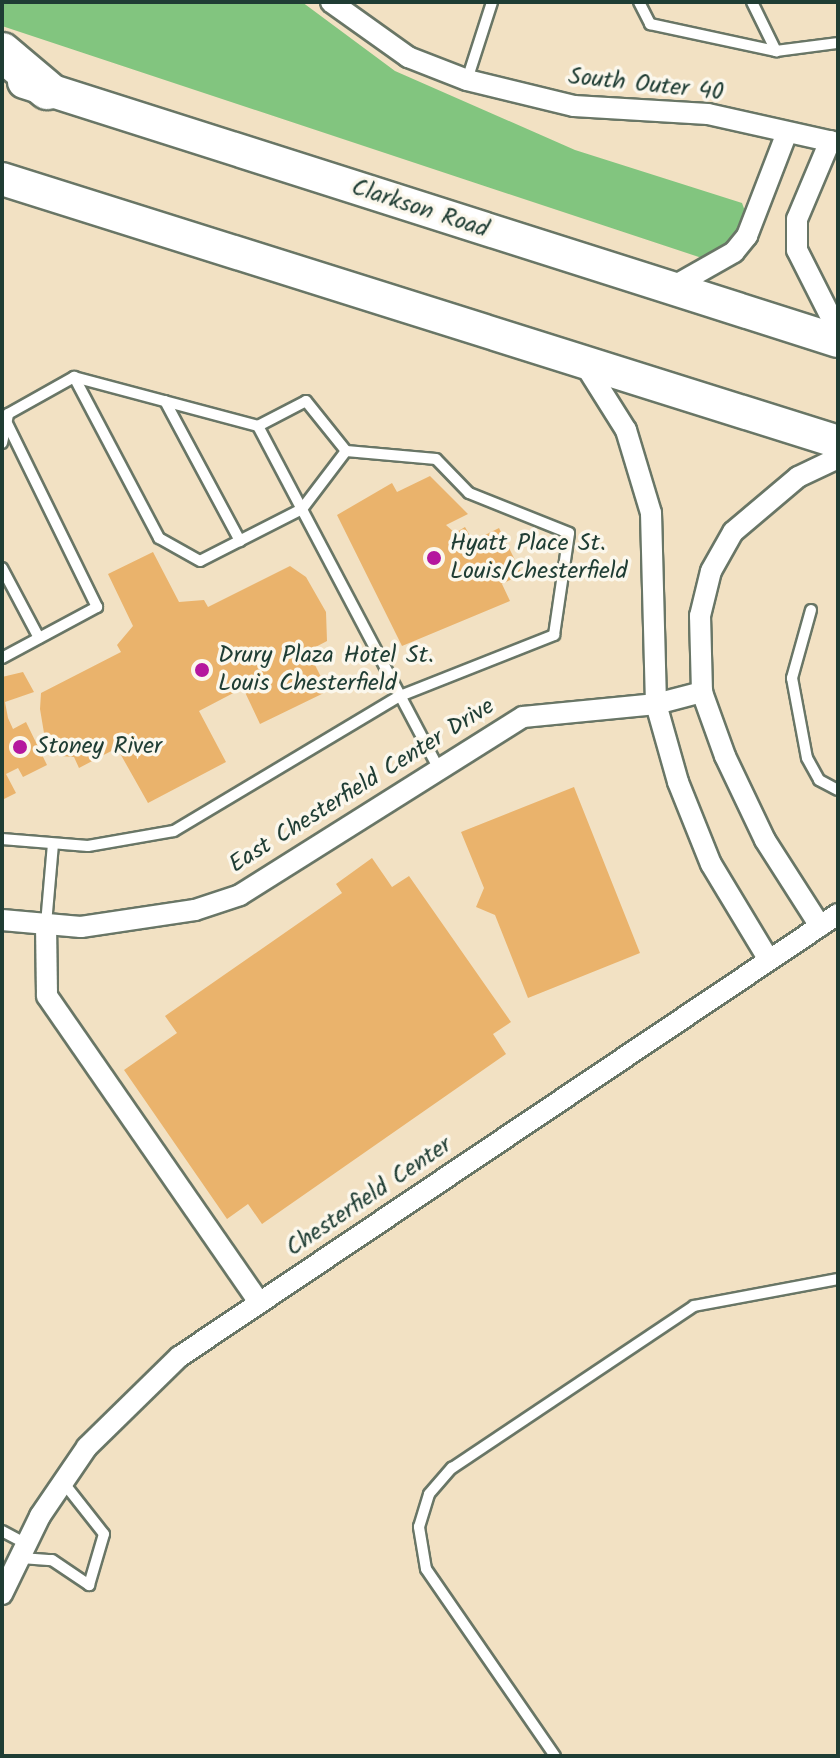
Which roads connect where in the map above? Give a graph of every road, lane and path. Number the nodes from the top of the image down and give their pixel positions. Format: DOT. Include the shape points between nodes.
graph roads {
  1 [pos="331,2"];
  2 [pos="492,2"];
  3 [pos="639,2"];
  4 [pos="752,2"];
  5 [pos="838,43"];
  6 [pos="776,51"];
  7 [pos="2,52"];
  8 [pos="2,74"];
  9 [pos="467,80"];
  10 [pos="47,90"];
  11 [pos="786,135"];
  12 [pos="834,142"];
  13 [pos="2,179"];
  14 [pos="2,193"];
  15 [pos="45,193"];
  16 [pos="669,289"];
  17 [pos="838,331"];
  18 [pos="838,341"];
  19 [pos="585,365"];
  20 [pos="74,377"];
  21 [pos="165,401"];
  22 [pos="7,423"];
  23 [pos="258,426"];
  24 [pos="838,442"];
  25 [pos="2,443"];
  26 [pos="346,451"];
  27 [pos="838,458"];
  28 [pos="302,509"];
  29 [pos="240,541"];
  30 [pos="2,568"];
  31 [pos="811,610"];
  32 [pos="39,638"];
  33 [pos="2,658"];
  34 [pos="702,692"];
  35 [pos="400,696"];
  36 [pos="656,704"];
  37 [pos="438,767"];
  38 [pos="838,790"];
  39 [pos="2,839"];
  40 [pos="53,844"];
  41 [pos="838,914"];
  42 [pos="2,920"];
  43 [pos="46,924"];
  44 [pos="820,926"];
  45 [pos="769,960"];
  46 [pos="838,1279"];
  47 [pos="259,1302"];
  48 [pos="63,1482"];
  49 [pos="2,1531"];
  50 [pos="23,1551"];
  51 [pos="2,1594"];
  52 [pos="555,1756"];
  1 -- 9 [label="street, South Outer 40" via="408,57"];
  2 -- 9 [label="lane"];
  3 -- 6 [label="lane" via="650,24"];
  4 -- 6 [label="lane"];
  5 -- 6 [label="lane"];
  7 -- 10 [label="highway"];
  8 -- 10 [label="main road, Clarkson Road"];
  9 -- 11 [label="street, South Outer 40" via="574,106 708,114"];
  10 -- 16 [label="main road, Clarkson Road"];
  11 -- 12 [label="street, South Outer 40"];
  11 -- 16 [label="street" via="734,252"];
  12 -- 17 [label="street, South Outer 40" via="797,219 797,250"];
  13 -- 15 [label="main road"];
  14 -- 15 [label="main road"];
  15 -- 19 [label="main road"];
  16 -- 18 [label="main road, Clarkson Road"];
  19 -- 24 [label="main road"];
  19 -- 36 [label="street" via="626,430 651,513"];
  20 -- 21 [label="lane"];
  20 -- 22 [label="lane" via="8,414"];
  20 -- 29 [label="lane" via="159,538 200,561"];
  21 -- 23 [label="lane"];
  21 -- 29 [label="lane"];
  22 -- 25 [label="lane"];
  22 -- 32 [label="lane" via="97,607"];
  23 -- 26 [label="lane" via="306,401"];
  23 -- 28 [label="lane"];
  26 -- 28 [label="lane"];
  26 -- 35 [label="lane" via="436,459 469,493 569,533 554,635"];
  27 -- 34 [label="street" via="798,477 733,532 711,571 700,616"];
  28 -- 29 [label="lane"];
  28 -- 35 [label="lane"];
  30 -- 32 [label="lane"];
  31 -- 38 [label="lane" via="792,678 807,758 819,780"];
  32 -- 33 [label="lane"];
  34 -- 36 [label="street, East Chesterfield Center Drive"];
  34 -- 44 [label="street" via="765,840"];
  35 -- 37 [label="lane"];
  35 -- 40 [label="lane" via="174,831 88,846"];
  36 -- 37 [label="street, East Chesterfield Center Drive" via="523,717"];
  36 -- 45 [label="street" via="711,864"];
  37 -- 43 [label="street, East Chesterfield Center Drive" via="240,895 142,921"];
  39 -- 40 [label="lane"];
  40 -- 43 [label="lane"];
  41 -- 44 [label="street, Chesterfield Center"];
  42 -- 43 [label="street, East Chesterfield Center Drive"];
  43 -- 47 [label="street" via="47,996"];
  44 -- 45 [label="street, Chesterfield Center"];
  45 -- 47 [label="street, Chesterfield Center"];
  46 -- 52 [label="lane" via="694,1306 452,1468 429,1494 419,1527 426,1569"];
  47 -- 48 [label="street, Chesterfield Center" via="132,1399"];
  48 -- 50 [label="street, Chesterfield Center"];
  48 -- 50 [label="lane" via="104,1534 89,1585 52,1560"];
  49 -- 50 [label="lane"];
  50 -- 51 [label="street, Chesterfield Center"];
}
